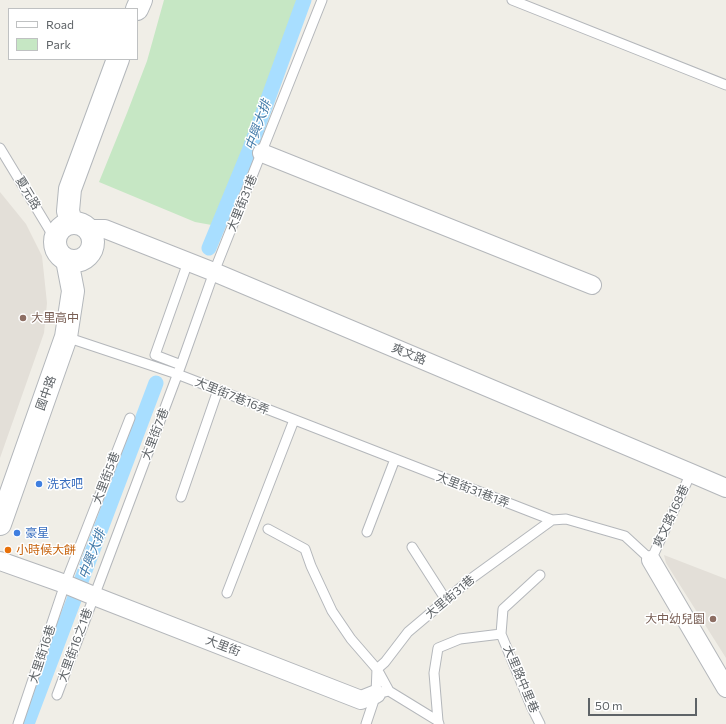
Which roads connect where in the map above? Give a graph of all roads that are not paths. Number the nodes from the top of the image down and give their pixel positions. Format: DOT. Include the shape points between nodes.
graph roads {
  1 [pos="322,0"];
  2 [pos="512,0"];
  3 [pos="118,60"];
  4 [pos="726,84"];
  5 [pos="0,148"];
  6 [pos="262,153"];
  7 [pos="80,226"];
  8 [pos="55,239"];
  9 [pos="67,260"];
  10 [pos="188,262"];
  11 [pos="214,272"];
  12 [pos="592,285"];
  13 [pos="66,336"];
  14 [pos="181,365"];
  15 [pos="177,374"];
  16 [pos="218,390"];
  17 [pos="130,418"];
  18 [pos="294,420"];
  19 [pos="395,459"];
  20 [pos="691,473"];
  21 [pos="726,488"];
  22 [pos="181,497"];
  23 [pos="552,520"];
  24 [pos="0,524"];
  25 [pos="268,529"];
  26 [pos="367,532"];
  27 [pos="412,547"];
  28 [pos="651,560"];
  29 [pos="0,561"];
  30 [pos="540,575"];
  31 [pos="65,584"];
  32 [pos="227,593"];
  33 [pos="94,596"];
  34 [pos="446,600"];
  35 [pos="501,634"];
  36 [pos="377,669"];
  37 [pos="726,688"];
  38 [pos="383,693"];
  39 [pos="57,695"];
  40 [pos="438,722"];
  41 [pos="18,724"];
  42 [pos="366,724"];
  43 [pos="540,724"];
  1 -- 6 [label="lane, 大里街31巷"];
  2 -- 4 [label="lane"];
  3 -- 7 [label="street" via="70,189 68,211"];
  5 -- 8 [label="lane, 夏元路"];
  6 -- 11 [label="lane, 大里街31巷"];
  6 -- 12 [label="street"];
  7 -- 8 [label="street" via="66,224"];
  7 -- 9 [label="street" via="94,239 94,246 86,257 80,260"];
  7 -- 10 [label="street, 爽文路" via="105,229"];
  8 -- 9 [label="street, 國中路" via="57,252"];
  9 -- 13 [label="street, 國中路" via="73,291"];
  10 -- 11 [label="street, 爽文路"];
  10 -- 14 [label="lane" via="155,355"];
  11 -- 14 [label="lane, 大里街7巷"];
  11 -- 20 [label="street, 爽文路"];
  13 -- 15 [label="lane, 大里街7巷16弄"];
  13 -- 24 [label="street, 國中路"];
  14 -- 15 [label="lane, 大里街7巷"];
  15 -- 16 [label="lane, 大里街7巷16弄"];
  15 -- 33 [label="lane, 大里街7巷"];
  16 -- 18 [label="lane, 大里街7巷16弄"];
  16 -- 22 [label="lane"];
  17 -- 31 [label="lane, 大里街5巷"];
  18 -- 19 [label="lane, 大里街7巷16弄"];
  18 -- 32 [label="lane"];
  19 -- 23 [label="lane, 大里街31巷1弄"];
  19 -- 26 [label="lane"];
  20 -- 21 [label="street, 爽文路"];
  20 -- 28 [label="lane, 爽文路168巷"];
  23 -- 28 [label="lane, 大里街31巷1弄" via="566,519 625,536"];
  23 -- 34 [label="lane, 大里街31巷"];
  25 -- 36 [label="lane" via="305,549 332,611 351,639"];
  27 -- 34 [label="lane"];
  28 -- 37 [label="street"];
  29 -- 31 [label="street, 大里街"];
  30 -- 35 [label="lane, 大里路中里巷" via="503,609"];
  31 -- 33 [label="street, 大里街"];
  31 -- 41 [label="lane, 大里街16巷"];
  33 -- 38 [label="street, 大里街" via="361,700"];
  33 -- 39 [label="lane, 大里街16之1巷"];
  34 -- 36 [label="lane, 大里街31巷" via="408,632"];
  35 -- 40 [label="lane, 大里路中里巷" via="460,639 438,648 434,673"];
  35 -- 43 [label="lane, 大里路中里巷"];
  36 -- 38 [label="lane"];
  36 -- 38 [label="lane"];
  38 -- 40 [label="lane"];
  38 -- 42 [label="lane"];
}
